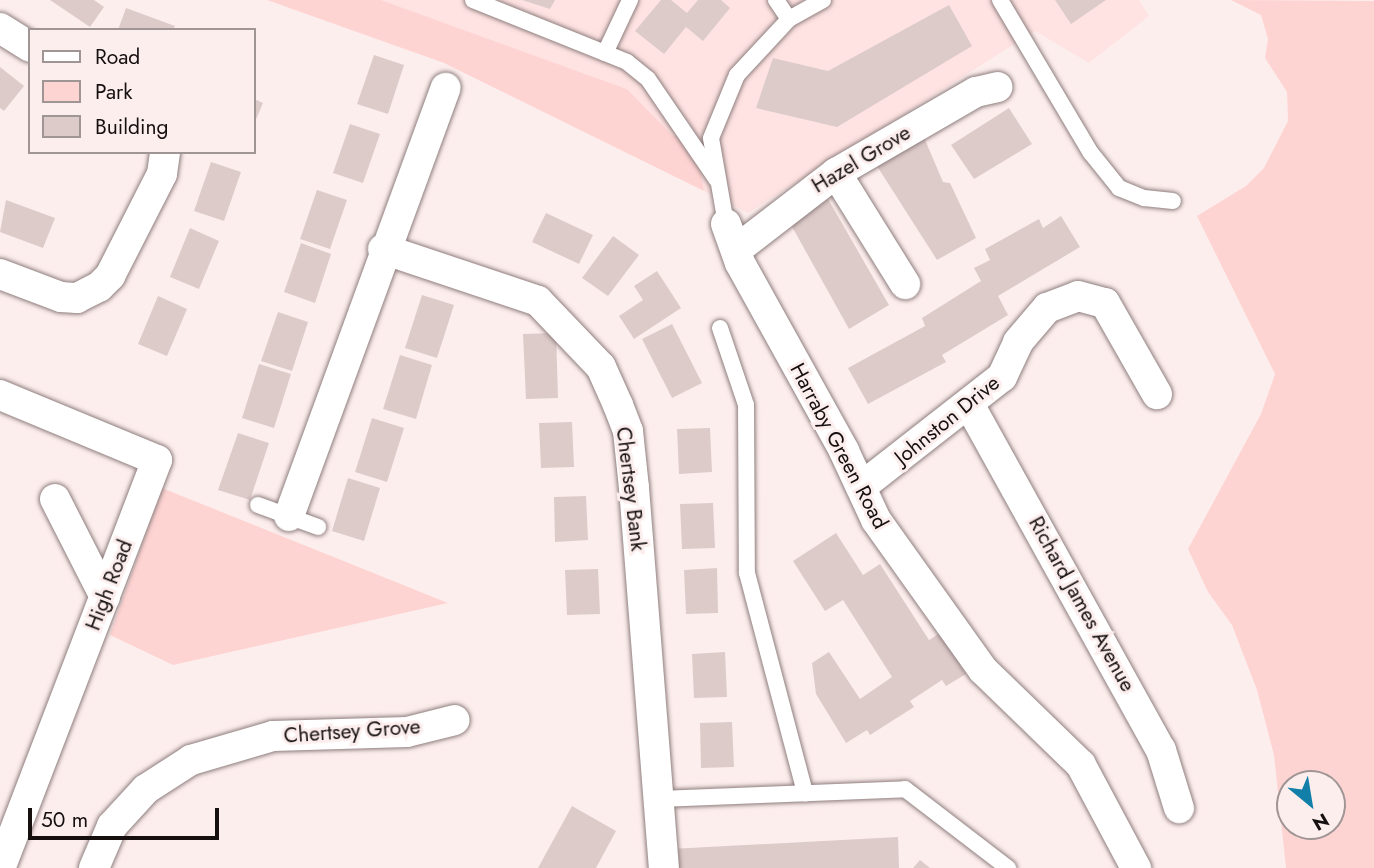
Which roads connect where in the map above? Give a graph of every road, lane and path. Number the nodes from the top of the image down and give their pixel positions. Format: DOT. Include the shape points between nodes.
graph roads {
  1 [pos="473,0"];
  2 [pos="630,0"];
  3 [pos="776,0"];
  4 [pos="824,0"];
  5 [pos="1000,0"];
  6 [pos="789,19"];
  7 [pos="0,28"];
  8 [pos="28,46"];
  9 [pos="605,53"];
  10 [pos="997,87"];
  11 [pos="446,88"];
  12 [pos="165,154"];
  13 [pos="836,173"];
  14 [pos="717,180"];
  15 [pos="1174,201"];
  16 [pos="731,237"];
  17 [pos="383,249"];
  18 [pos="0,274"];
  19 [pos="905,284"];
  20 [pos="720,328"];
  21 [pos="1157,394"];
  22 [pos="0,395"];
  23 [pos="970,407"];
  24 [pos="861,487"];
  25 [pos="55,499"];
  26 [pos="258,505"];
  27 [pos="289,516"];
  28 [pos="318,527"];
  29 [pos="105,597"];
  30 [pos="455,720"];
  31 [pos="806,793"];
  32 [pos="661,799"];
  33 [pos="1179,808"];
  34 [pos="0,868"];
  35 [pos="94,868"];
  36 [pos="664,868"];
  37 [pos="1008,868"];
  38 [pos="1136,868"];
  1 -- 9 [label="lane"];
  2 -- 9 [label="lane"];
  3 -- 6 [label="lane"];
  4 -- 6 [label="lane, Harraby Green Road"];
  5 -- 15 [label="lane" via="1091,153 1119,188 1144,198"];
  6 -- 14 [label="lane, Harraby Green Road" via="737,75 711,138"];
  7 -- 8 [label="street"];
  9 -- 14 [label="lane" via="648,79"];
  10 -- 13 [label="street, Hazel Grove" via="976,92"];
  11 -- 17 [label="street"];
  12 -- 18 [label="street" via="162,174 110,276 99,287 77,298 61,297"];
  13 -- 16 [label="street, Hazel Grove"];
  13 -- 19 [label="street"];
  14 -- 16 [label="lane, Harraby Green Road"];
  16 -- 24 [label="street, Harraby Green Road"];
  17 -- 27 [label="street"];
  17 -- 32 [label="street, Chertsey Bank" via="538,301 601,368 628,431"];
  20 -- 31 [label="lane" via="746,405 747,573"];
  21 -- 23 [label="street, Johnston Drive" via="1105,303 1078,296 1047,308 1018,342 1002,377"];
  22 -- 29 [label="street, High Road" via="157,460"];
  23 -- 24 [label="street, Johnston Drive"];
  23 -- 33 [label="street, Richard James Avenue" via="1161,750"];
  24 -- 38 [label="street, Harraby Green Road" via="876,520 984,670 1081,765"];
  25 -- 29 [label="street"];
  26 -- 27 [label="lane"];
  27 -- 28 [label="lane"];
  29 -- 34 [label="street, High Road"];
  30 -- 35 [label="street, Chertsey Grove" via="407,732 273,736 191,760 146,789 112,826"];
  31 -- 32 [label="lane"];
  31 -- 37 [label="lane" via="905,789"];
  32 -- 36 [label="street, Chertsey Bank"];
}
